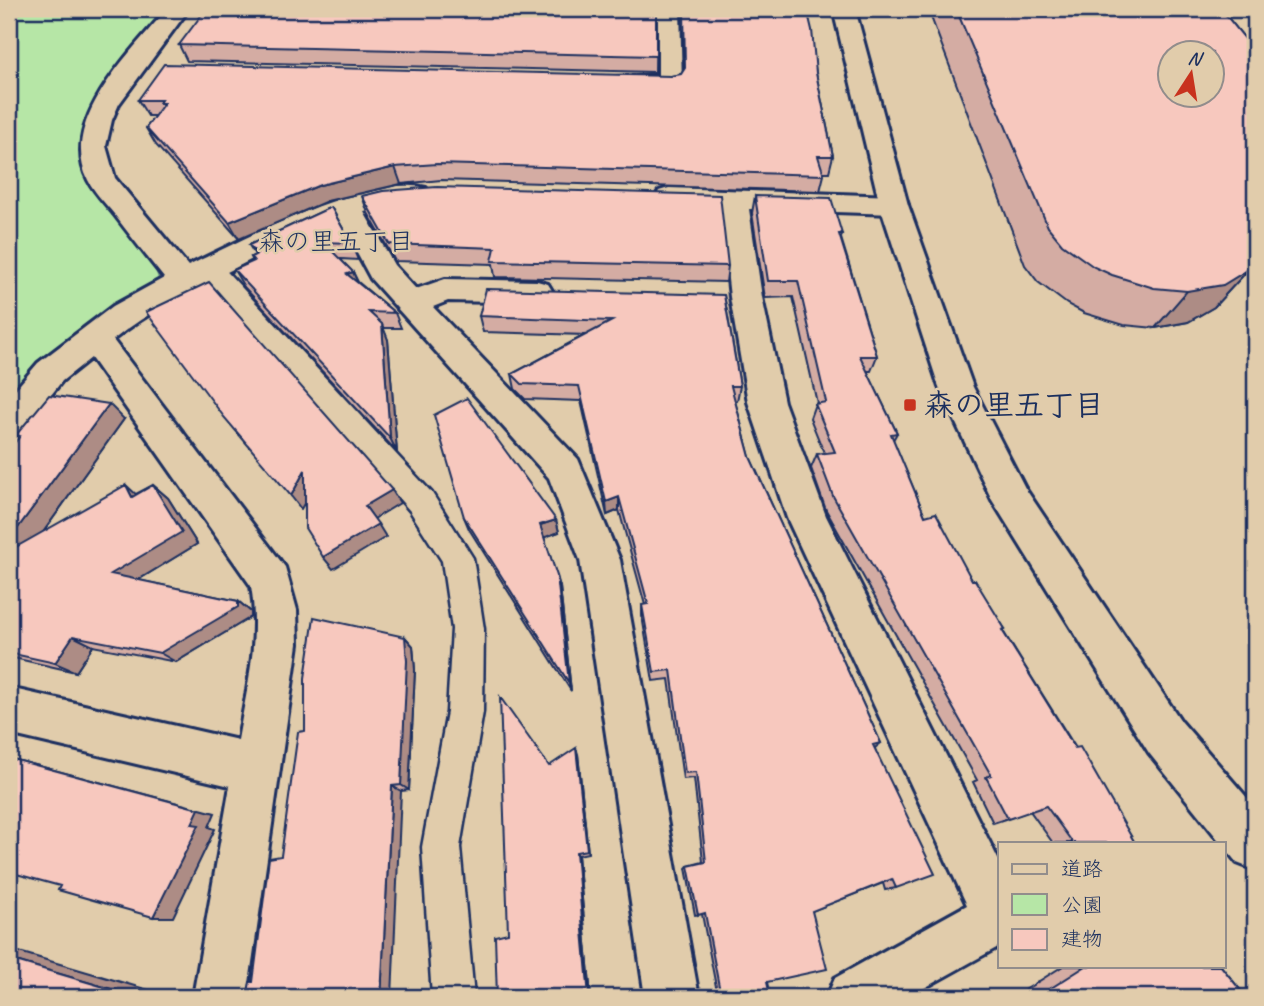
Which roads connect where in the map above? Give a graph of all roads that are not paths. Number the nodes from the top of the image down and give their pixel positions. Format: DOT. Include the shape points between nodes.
graph roads {
  1 [pos="178,9"];
  2 [pos="670,9"];
  3 [pos="844,9"];
  4 [pos="601,81"];
  5 [pos="441,192"];
  6 [pos="647,196"];
  7 [pos="733,199"];
  8 [pos="894,205"];
  9 [pos="347,208"];
  10 [pos="197,275"];
  11 [pos="568,292"];
  12 [pos="412,303"];
  13 [pos="94,338"];
  14 [pos="9,422"];
  15 [pos="9,711"];
  16 [pos="255,768"];
  17 [pos="1255,845"];
  18 [pos="220,997"];
  19 [pos="453,997"];
  20 [pos="672,997"];
  21 [pos="854,997"];
  1 -- 10 [label="street" via="146,70 105,105 94,134 93,162 102,181"];
  2 -- 4 [label="street" via="670,83"];
  3 -- 8 [label="street"];
  5 -- 9 [label="street" via="374,199"];
  6 -- 7 [label="street"];
  7 -- 8 [label="street"];
  7 -- 21 [label="street" via="733,296 807,518 993,904 988,923"];
  8 -- 17 [label="street" via="951,376 1011,500 1166,737"];
  9 -- 10 [label="street"];
  9 -- 12 [label="street" via="382,272"];
  10 -- 13 [label="street" via="124,314"];
  10 -- 19 [label="street" via="421,502 457,558 468,629 465,712 441,847"];
  11 -- 12 [label="street" via="445,290"];
  12 -- 20 [label="street" via="565,470 600,559"];
  13 -- 14 [label="street" via="50,372"];
  13 -- 16 [label="street" via="270,580 276,644"];
  15 -- 16 [label="street"];
  16 -- 18 [label="street"];
}
